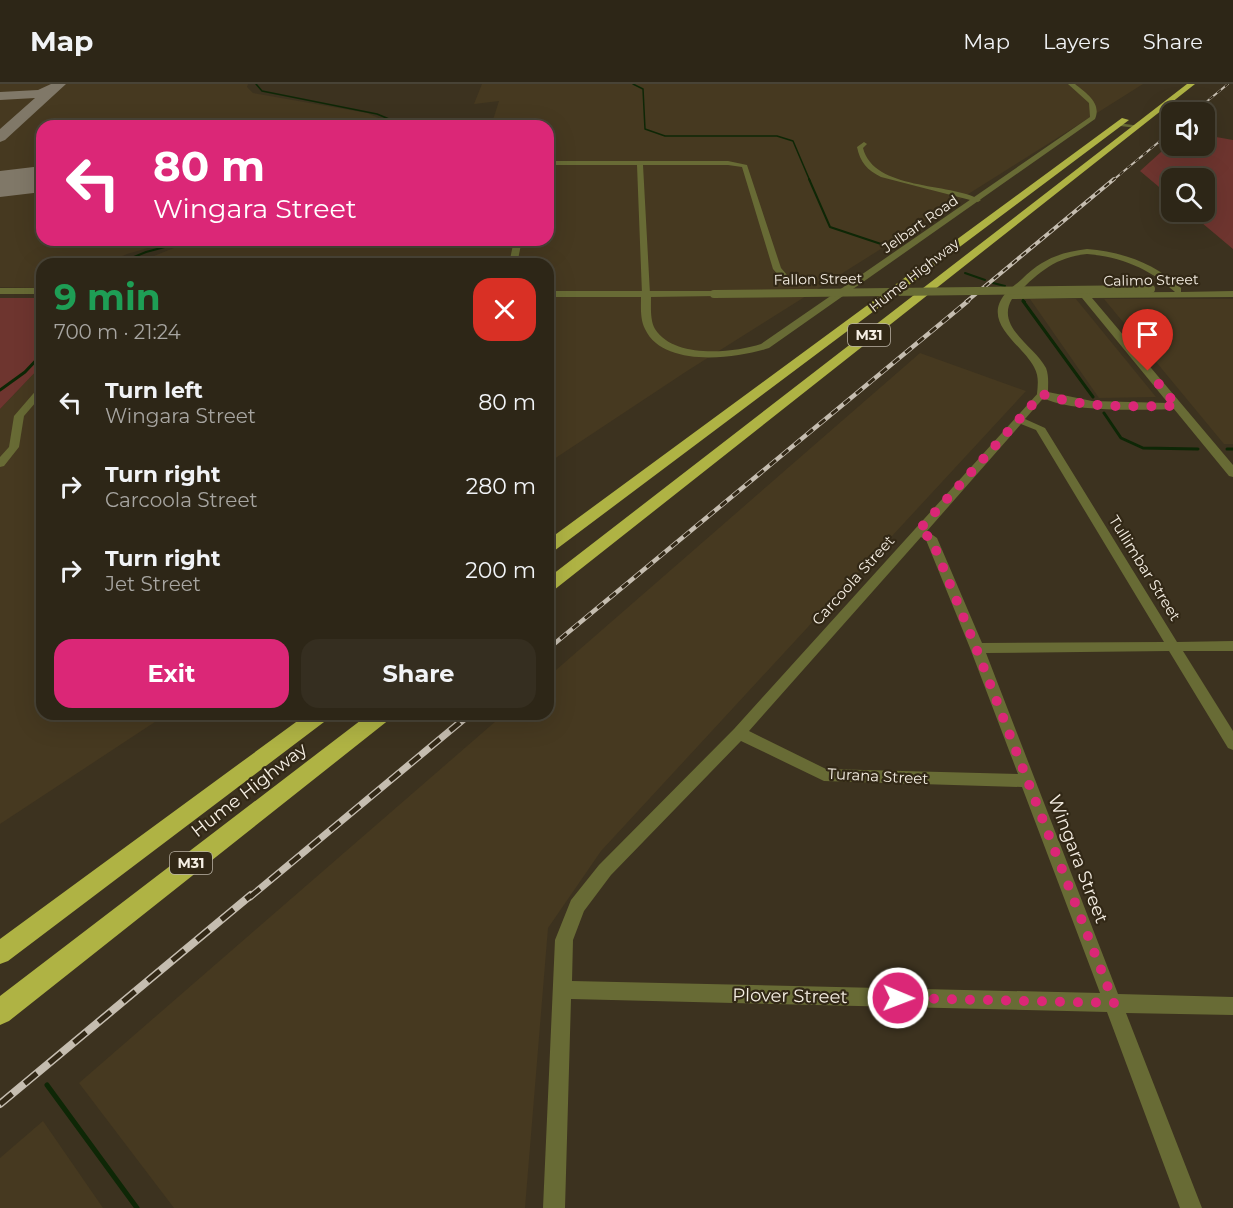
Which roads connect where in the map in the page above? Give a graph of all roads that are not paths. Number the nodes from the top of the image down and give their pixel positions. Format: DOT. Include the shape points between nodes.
graph roads {
  1 [pos="1071,84"];
  2 [pos="1173,84"];
  3 [pos="1191,84"];
  4 [pos="1120,124"];
  5 [pos="1137,126"];
  6 [pos="864,144"];
  7 [pos="554,163"];
  8 [pos="640,164"];
  9 [pos="978,200"];
  10 [pos="789,282"];
  11 [pos="1178,290"];
  12 [pos="0,291"];
  13 [pos="36,291"];
  14 [pos="1233,292"];
  15 [pos="554,294"];
  16 [pos="646,294"];
  17 [pos="1085,296"];
  18 [pos="1008,297"];
  19 [pos="1042,394"];
  20 [pos="36,396"];
  21 [pos="1177,406"];
  22 [pos="1019,420"];
  23 [pos="0,464"];
  24 [pos="1233,473"];
  25 [pos="918,531"];
  26 [pos="554,543"];
  27 [pos="554,581"];
  28 [pos="1175,646"];
  29 [pos="1233,646"];
  30 [pos="976,648"];
  31 [pos="313,720"];
  32 [pos="375,720"];
  33 [pos="739,733"];
  34 [pos="1233,744"];
  35 [pos="1027,781"];
  36 [pos="0,953"];
  37 [pos="562,990"];
  38 [pos="1114,1003"];
  39 [pos="1233,1006"];
  40 [pos="0,1012"];
  41 [pos="554,1208"];
  42 [pos="1191,1208"];
  1 -- 9 [label="street, Jelbart Road" via="1093,103 1094,118"];
  2 -- 4 [label="highway, Hume Highway / M31"];
  3 -- 5 [label="highway, Hume Highway / M31"];
  4 -- 5 [label="street"];
  4 -- 26 [label="highway, Hume Highway / M31"];
  5 -- 27 [label="highway, Hume Highway / M31"];
  6 -- 9 [label="street" via="860,152 869,170"];
  7 -- 8 [label="street"];
  8 -- 10 [label="street" via="747,167 777,269"];
  8 -- 16 [label="street"];
  9 -- 16 [label="street, Jelbart Road" via="757,350 722,355 697,353 661,341 649,329"];
  11 -- 14 [label="street, Fallon Street"];
  11 -- 16 [label="street, Fallon Street, bridge"];
  11 -- 18 [label="street" via="1163,275 1140,263 1112,255 1080,253 1052,260"];
  12 -- 13 [label="street"];
  14 -- 17 [label="street, Calimo Street"];
  15 -- 16 [label="street, Fallon Street"];
  17 -- 18 [label="street"];
  17 -- 21 [label="street, Calimo Street"];
  18 -- 19 [label="street" via="1002,313 1043,372"];
  19 -- 21 [label="street" via="1102,406"];
  19 -- 22 [label="street, Carcoola Street"];
  20 -- 23 [label="street" via="19,416 14,447"];
  21 -- 24 [label="street, Calimo Street"];
  22 -- 25 [label="street, Carcoola Street"];
  22 -- 28 [label="street, Tullimbar Street" via="1040,428"];
  25 -- 30 [label="street, Wingara Street" via="931,538"];
  25 -- 33 [label="street, Carcoola Street"];
  28 -- 29 [label="street"];
  28 -- 30 [label="street"];
  28 -- 34 [label="street, Tullimbar Street"];
  30 -- 35 [label="street, Wingara Street"];
  31 -- 36 [label="highway, Hume Highway / M31"];
  32 -- 40 [label="highway, Hume Highway / M31"];
  33 -- 35 [label="street, Turana Street" via="824,775"];
  33 -- 37 [label="street, Carcoola Street" via="605,870 577,906 564,940"];
  35 -- 38 [label="street, Wingara Street"];
  37 -- 38 [label="street, Plover Street"];
  37 -- 41 [label="street, Carcoola Street"];
  38 -- 39 [label="street, Plover Street"];
  38 -- 42 [label="street, Wingara Street"];
}
